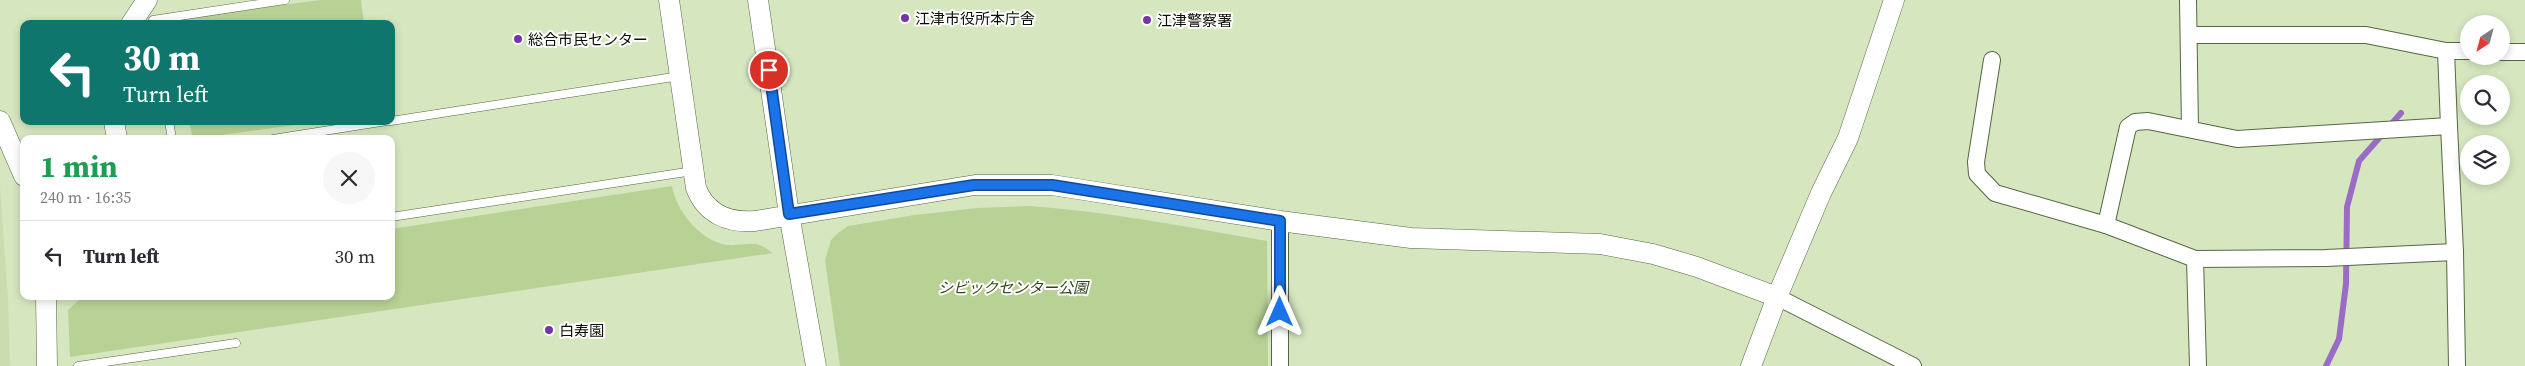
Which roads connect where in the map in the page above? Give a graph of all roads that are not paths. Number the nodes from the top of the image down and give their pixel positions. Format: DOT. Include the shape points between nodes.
graph roads {
  1 [pos="147,0"];
  2 [pos="285,0"];
  3 [pos="669,0"];
  4 [pos="758,0"];
  5 [pos="1894,0"];
  6 [pos="2188,0"];
  7 [pos="134,20"];
  8 [pos="153,20"];
  9 [pos="2189,35"];
  10 [pos="2446,51"];
  11 [pos="2460,51"];
  12 [pos="2510,52"];
  13 [pos="2525,52"];
  14 [pos="1992,60"];
  15 [pos="680,76"];
  16 [pos="395,120"];
  17 [pos="0,121"];
  18 [pos="362,125"];
  19 [pos="2449,126"];
  20 [pos="2190,129"];
  21 [pos="298,135"];
  22 [pos="20,167"];
  23 [pos="694,171"];
  24 [pos="789,214"];
  25 [pos="395,216"];
  26 [pos="1280,221"];
  27 [pos="2106,225"];
  28 [pos="2456,252"];
  29 [pos="2195,259"];
  30 [pos="1777,297"];
  31 [pos="46,300"];
  32 [pos="236,342"];
  33 [pos="47,366"];
  34 [pos="78,366"];
  35 [pos="816,366"];
  36 [pos="1280,366"];
  37 [pos="1751,366"];
  38 [pos="1913,366"];
  39 [pos="2198,366"];
  40 [pos="2458,366"];
  1 -- 7 [label="street"];
  2 -- 8 [label="lane"];
  3 -- 15 [label="street"];
  4 -- 24 [label="street"];
  5 -- 30 [label="street" via="1848,138"];
  6 -- 9 [label="street"];
  9 -- 10 [label="street" via="2366,35"];
  9 -- 20 [label="street"];
  10 -- 11 [label="street"];
  10 -- 19 [label="street"];
  12 -- 13 [label="street"];
  14 -- 27 [label="street" via="1976,162 1977,174 1995,192"];
  15 -- 16 [label="lane"];
  15 -- 23 [label="street"];
  17 -- 22 [label="street"];
  18 -- 21 [label="lane"];
  19 -- 20 [label="street" via="2237,139"];
  19 -- 28 [label="street"];
  20 -- 27 [label="street" via="2148,121 2135,122 2128,127"];
  23 -- 24 [label="street" via="699,197 724,219 755,222"];
  23 -- 25 [label="lane"];
  24 -- 26 [label="street" via="974,185 1052,185"];
  24 -- 35 [label="street"];
  26 -- 30 [label="street" via="1411,238 1600,244 1697,267"];
  26 -- 36 [label="street"];
  27 -- 29 [label="street"];
  28 -- 29 [label="street" via="2326,258"];
  28 -- 40 [label="street"];
  29 -- 39 [label="street"];
  30 -- 37 [label="street"];
  30 -- 38 [label="street"];
  31 -- 33 [label="street"];
  32 -- 34 [label="lane"];
}
